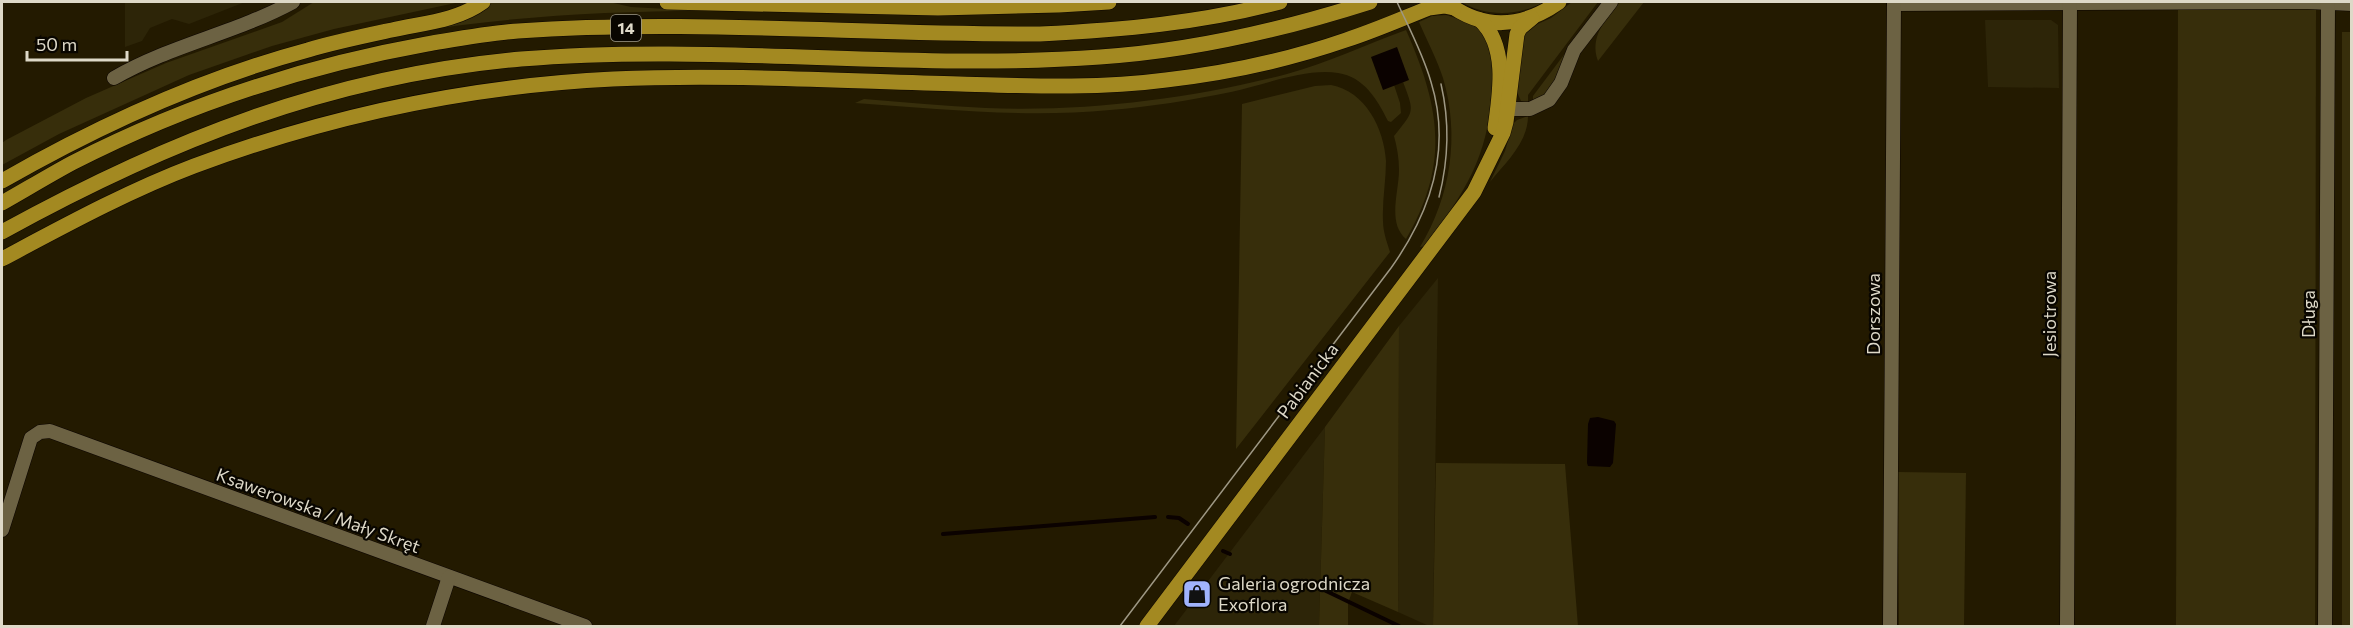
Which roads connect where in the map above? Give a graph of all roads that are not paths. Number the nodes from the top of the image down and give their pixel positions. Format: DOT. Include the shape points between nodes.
graph roads {
  1 [pos="293,2"];
  2 [pos="483,2"];
  3 [pos="667,2"];
  4 [pos="1109,2"];
  5 [pos="1280,2"];
  6 [pos="1370,2"];
  7 [pos="1559,2"];
  8 [pos="1611,2"];
  9 [pos="2070,2"];
  10 [pos="2328,2"];
  11 [pos="1894,3"];
  12 [pos="1450,4"];
  13 [pos="2352,4"];
  14 [pos="1532,18"];
  15 [pos="1480,20"];
  16 [pos="114,78"];
  17 [pos="1509,109"];
  18 [pos="1492,155"];
  19 [pos="2,181"];
  20 [pos="2,203"];
  21 [pos="2,232"];
  22 [pos="2,259"];
  23 [pos="2,530"];
  24 [pos="449,577"];
  25 [pos="433,627"];
  26 [pos="585,627"];
  27 [pos="1147,627"];
  28 [pos="1890,627"];
  29 [pos="2067,627"];
  30 [pos="2325,627"];
  1 -- 16 [label="street" via="141,62"];
  2 -- 19 [label="main road" via="442,20 308,50 232,73 89,134"];
  3 -- 4 [label="main road" via="938,8"];
  5 -- 20 [label="main road, 14" via="1158,25 1040,34 591,28 462,38 321,66 250,88 177,115 73,163"];
  6 -- 21 [label="main road, 14" via="1252,35 1101,57 929,60 664,53 584,55 456,67 330,92 225,126 136,163"];
  7 -- 14 [label="main road"];
  8 -- 17 [label="street" via="1574,50 1561,83 1549,100 1530,110"];
  9 -- 10 [label="street"];
  9 -- 11 [label="street"];
  9 -- 29 [label="street, Jesiotrowa"];
  10 -- 13 [label="street"];
  10 -- 30 [label="street, Długa"];
  11 -- 28 [label="street, Dorszowa"];
  12 -- 15 [label="main road"];
  12 -- 22 [label="main road" via="1284,59 1135,84 1045,87 691,77 565,82 462,95 326,124 193,167 92,211"];
  14 -- 15 [label="main road"];
  14 -- 17 [label="main road, Pabianicka" via="1517,34"];
  15 -- 18 [label="main road, Pabianicka" via="1494,36 1499,65"];
  17 -- 18 [label="main road, Pabianicka"];
  18 -- 27 [label="main road, Pabianicka" via="1464,207"];
  23 -- 24 [label="street, Ksawerowska / Mały Skręt" via="31,438 50,431"];
  24 -- 25 [label="street"];
  24 -- 26 [label="street, Ksawerowska / Mały Skręt"];
}
